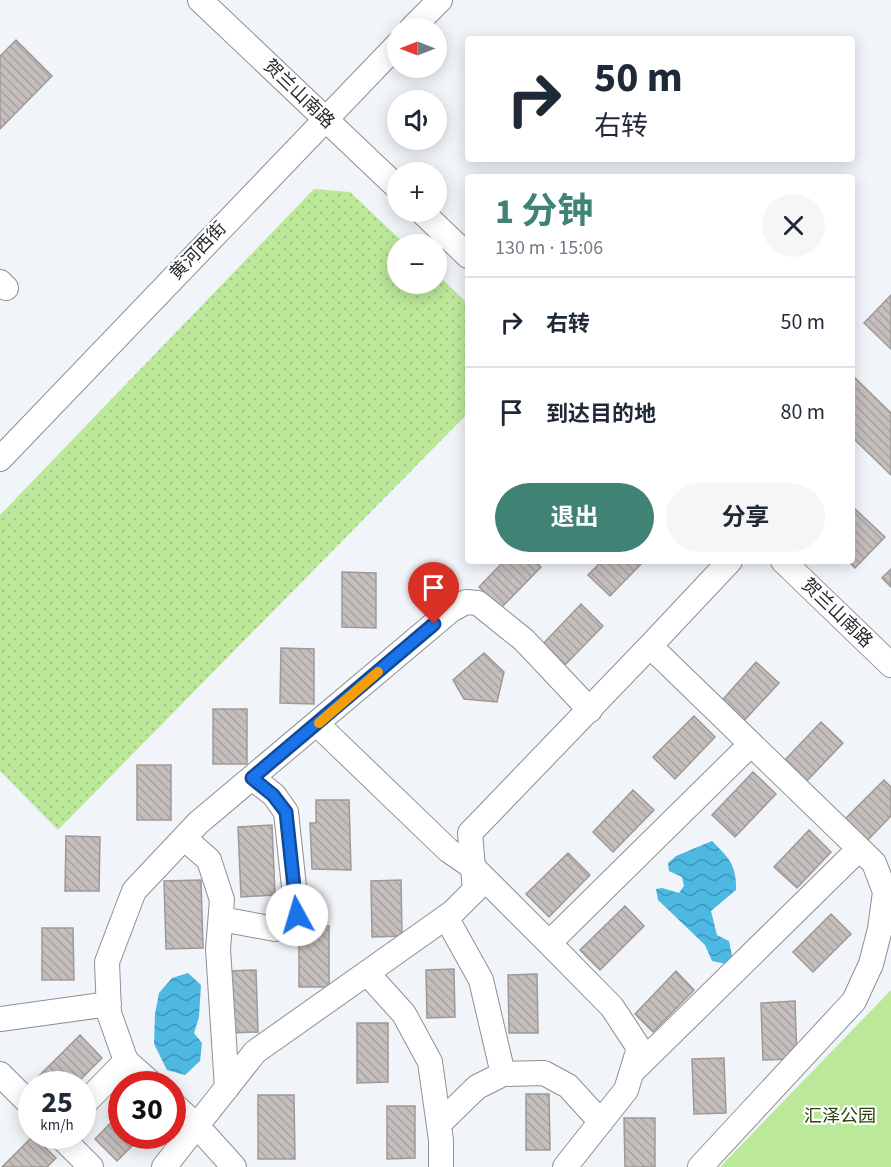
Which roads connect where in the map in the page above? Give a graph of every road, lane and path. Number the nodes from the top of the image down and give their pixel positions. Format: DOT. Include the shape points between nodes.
graph roads {
  1 [pos="200,0"];
  2 [pos="440,0"];
  3 [pos="422,18"];
  4 [pos="387,55"];
  5 [pos="325,118"];
  6 [pos="387,177"];
  7 [pos="432,222"];
  8 [pos="465,253"];
  9 [pos="0,459"];
  10 [pos="727,564"];
  11 [pos="786,564"];
  12 [pos="650,646"];
  13 [pos="891,665"];
  14 [pos="590,710"];
  15 [pos="317,724"];
  16 [pos="751,744"];
  17 [pos="252,778"];
  18 [pos="184,838"];
  19 [pos="859,849"];
  20 [pos="474,868"];
  21 [pos="447,917"];
  22 [pos="221,919"];
  23 [pos="549,943"];
  24 [pos="367,973"];
  25 [pos="108,1004"];
  26 [pos="0,1019"];
  27 [pos="126,1061"];
  28 [pos="137,1071"];
  29 [pos="632,1073"];
  30 [pos="0,1074"];
  31 [pos="503,1074"];
  32 [pos="227,1088"];
  33 [pos="18,1092"];
  34 [pos="96,1092"];
  35 [pos="186,1116"];
  36 [pos="601,1122"];
  37 [pos="438,1124"];
  38 [pos="197,1126"];
  39 [pos="73,1149"];
  40 [pos="91,1167"];
  41 [pos="164,1167"];
  42 [pos="234,1167"];
  43 [pos="441,1167"];
  44 [pos="565,1167"];
  45 [pos="700,1167"];
  1 -- 5 [label="street, 贺兰山南路"];
  2 -- 3 [label="street"];
  4 -- 5 [label="street, 黄河西街"];
  5 -- 6 [label="street, 贺兰山南路"];
  5 -- 9 [label="street, 黄河西街"];
  7 -- 8 [label="street"];
  10 -- 12 [label="street"];
  11 -- 13 [label="street, 贺兰山南路"];
  12 -- 14 [label="street"];
  12 -- 16 [label="street"];
  14 -- 15 [label="street" via="524,640 478,603 466,602 451,610"];
  14 -- 20 [label="street" via="470,833"];
  15 -- 17 [label="street"];
  15 -- 20 [label="street" via="448,850"];
  16 -- 19 [label="street"];
  16 -- 23 [label="street"];
  17 -- 18 [label="street"];
  17 -- 22 [label="street" via="286,812 297,915 275,929"];
  18 -- 22 [label="street" via="209,860 222,900"];
  18 -- 25 [label="street" via="134,891 107,962"];
  19 -- 29 [label="street"];
  19 -- 45 [label="street" via="874,863 885,892 871,964 854,1001"];
  20 -- 21 [label="street" via="475,890"];
  20 -- 23 [label="street"];
  21 -- 24 [label="street"];
  21 -- 31 [label="street" via="481,981"];
  22 -- 32 [label="street" via="218,949"];
  23 -- 29 [label="street" via="612,1007 639,1048"];
  24 -- 32 [label="street" via="255,1052"];
  24 -- 37 [label="street" via="404,1014 430,1062"];
  25 -- 26 [label="street"];
  25 -- 27 [label="street"];
  27 -- 28 [label="street"];
  27 -- 34 [label="street"];
  29 -- 36 [label="street" via="626,1090"];
  30 -- 33 [label="street"];
  31 -- 36 [label="street" via="544,1073 568,1086"];
  31 -- 37 [label="street" via="477,1087"];
  32 -- 38 [label="street"];
  35 -- 38 [label="street"];
  36 -- 44 [label="street"];
  37 -- 43 [label="street"];
  38 -- 41 [label="street"];
  38 -- 42 [label="street"];
  39 -- 40 [label="street"];
}
